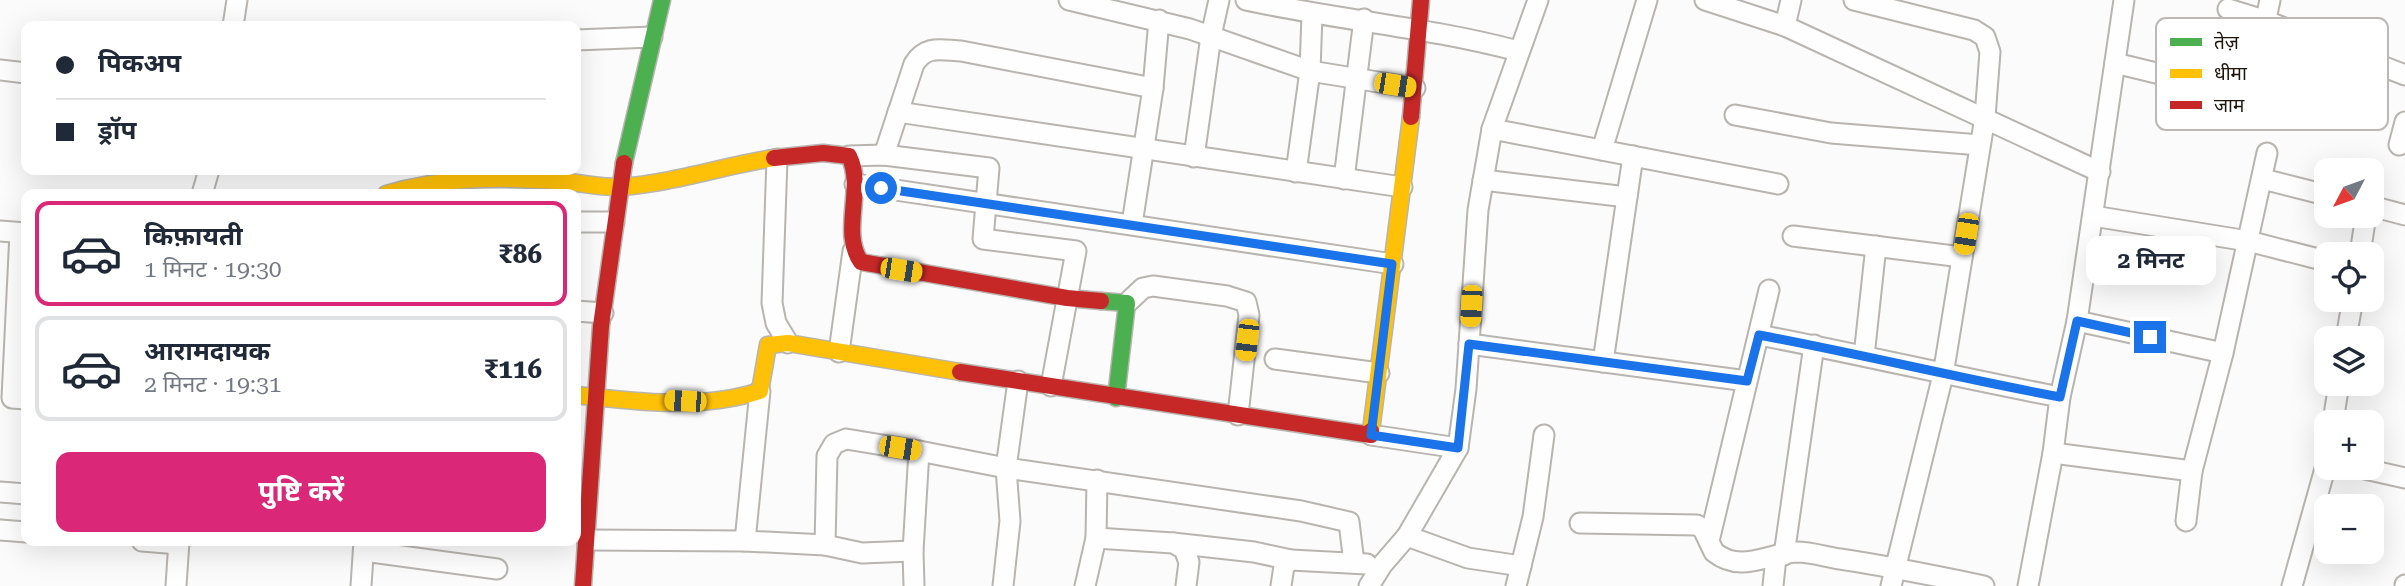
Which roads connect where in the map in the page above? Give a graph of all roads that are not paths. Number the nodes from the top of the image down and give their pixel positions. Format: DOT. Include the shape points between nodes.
graph roads {
  1 [pos="237,0"];
  2 [pos="662,0"];
  3 [pos="1069,0"];
  4 [pos="1219,0"];
  5 [pos="1246,0"];
  6 [pos="1421,0"];
  7 [pos="1538,0"];
  8 [pos="1647,0"];
  9 [pos="1705,0"];
  10 [pos="1791,0"];
  11 [pos="1854,0"];
  12 [pos="2124,0"];
  13 [pos="2270,0"];
  14 [pos="1107,3"];
  15 [pos="1727,3"];
  16 [pos="1301,8"];
  17 [pos="2228,9"];
  18 [pos="2257,18"];
  19 [pos="2265,18"];
  20 [pos="1364,19"];
  21 [pos="1159,20"];
  22 [pos="234,21"];
  23 [pos="1785,26"];
  24 [pos="1419,28"];
  25 [pos="1211,36"];
  26 [pos="652,37"];
  27 [pos="581,40"];
  28 [pos="1518,51"];
  29 [pos="2115,64"];
  30 [pos="2388,68"];
  31 [pos="0,70"];
  32 [pos="1310,71"];
  33 [pos="21,72"];
  34 [pos="2156,73"];
  35 [pos="2405,75"];
  36 [pos="1354,79"];
  37 [pos="1153,88"];
  38 [pos="1415,88"];
  39 [pos="898,112"];
  40 [pos="1735,115"];
  41 [pos="1985,117"];
  42 [pos="2405,122"];
  43 [pos="1492,129"];
  44 [pos="1980,145"];
  45 [pos="2399,145"];
  46 [pos="1144,150"];
  47 [pos="1602,150"];
  48 [pos="2267,153"];
  49 [pos="884,155"];
  50 [pos="849,156"];
  51 [pos="1633,156"];
  52 [pos="1194,157"];
  53 [pos="777,159"];
  54 [pos="1296,172"];
  55 [pos="2100,172"];
  56 [pos="416,177"];
  57 [pos="1344,179"];
  58 [pos="2263,179"];
  59 [pos="1483,180"];
  60 [pos="855,184"];
  61 [pos="1778,184"];
  62 [pos="618,187"];
  63 [pos="1402,187"];
  64 [pos="395,189"];
  65 [pos="2314,192"];
  66 [pos="1627,197"];
  67 [pos="988,204"];
  68 [pos="2384,209"];
  69 [pos="2405,215"];
  70 [pos="2093,216"];
  71 [pos="581,222"];
  72 [pos="614,222"];
  73 [pos="1132,224"];
  74 [pos="0,231"];
  75 [pos="21,233"];
  76 [pos="1793,236"];
  77 [pos="2248,241"];
  78 [pos="1876,246"];
  79 [pos="853,251"];
  80 [pos="1962,257"];
  81 [pos="2314,258"];
  82 [pos="1392,264"];
  83 [pos="21,266"];
  84 [pos="1769,290"];
  85 [pos="1067,298"];
  86 [pos="1127,303"];
  87 [pos="581,312"];
  88 [pos="603,313"];
  89 [pos="2077,321"];
  90 [pos="1759,335"];
  91 [pos="788,343"];
  92 [pos="1469,344"];
  93 [pos="1814,345"];
  94 [pos="839,352"];
  95 [pos="2223,353"];
  96 [pos="1864,356"];
  97 [pos="1275,359"];
  98 [pos="1604,362"];
  99 [pos="1379,373"];
  100 [pos="1943,376"];
  101 [pos="1017,381"];
  102 [pos="1747,381"];
  103 [pos="1051,386"];
  104 [pos="760,391"];
  105 [pos="581,397"];
  106 [pos="2060,397"];
  107 [pos="13,398"];
  108 [pos="595,398"];
  109 [pos="1116,398"];
  110 [pos="1238,415"];
  111 [pos="1371,435"];
  112 [pos="1544,435"];
  113 [pos="1458,448"];
  114 [pos="919,451"];
  115 [pos="2053,453"];
  116 [pos="1006,467"];
  117 [pos="2192,471"];
  118 [pos="2384,473"];
  119 [pos="2405,478"];
  120 [pos="1097,480"];
  121 [pos="2322,480"];
  122 [pos="0,492"];
  123 [pos="21,494"];
  124 [pos="2186,521"];
  125 [pos="1580,523"];
  126 [pos="0,530"];
  127 [pos="21,532"];
  128 [pos="1407,536"];
  129 [pos="1096,538"];
  130 [pos="587,540"];
  131 [pos="745,541"];
  132 [pos="1709,541"];
  133 [pos="1173,543"];
  134 [pos="825,545"];
  135 [pos="179,546"];
  136 [pos="364,546"];
  137 [pos="913,551"];
  138 [pos="1780,556"];
  139 [pos="1291,560"];
  140 [pos="1354,563"];
  141 [pos="1382,565"];
  142 [pos="1521,566"];
  143 [pos="1895,567"];
  144 [pos="497,569"];
  145 [pos="176,586"];
  146 [pos="361,586"];
  147 [pos="583,586"];
  148 [pos="914,586"];
  149 [pos="1003,586"];
  150 [pos="1085,586"];
  151 [pos="1186,586"];
  152 [pos="1281,586"];
  153 [pos="1369,586"];
  154 [pos="1516,586"];
  155 [pos="1773,586"];
  156 [pos="1891,586"];
  157 [pos="1984,586"];
  158 [pos="2028,586"];
  159 [pos="2292,586"];
  1 -- 22 [label="street"];
  2 -- 26 [label="street"];
  3 -- 14 [label="street"];
  4 -- 25 [label="street"];
  5 -- 16 [label="street"];
  6 -- 24 [label="street"];
  7 -- 28 [label="street"];
  8 -- 47 [label="street"];
  9 -- 15 [label="street"];
  10 -- 23 [label="street"];
  11 -- 41 [label="street" via="1974,30 1984,37 1990,52"];
  12 -- 29 [label="street"];
  13 -- 19 [label="street"];
  14 -- 21 [label="street"];
  15 -- 23 [label="street"];
  16 -- 20 [label="street"];
  16 -- 32 [label="street"];
  17 -- 18 [label="street"];
  20 -- 24 [label="street"];
  20 -- 36 [label="street"];
  21 -- 25 [label="street"];
  21 -- 37 [label="street"];
  23 -- 41 [label="street"];
  24 -- 28 [label="street"];
  24 -- 38 [label="street"];
  25 -- 32 [label="street"];
  25 -- 52 [label="street"];
  26 -- 27 [label="street"];
  26 -- 62 [label="street"];
  28 -- 43 [label="street"];
  29 -- 34 [label="street"];
  29 -- 55 [label="street"];
  30 -- 35 [label="street"];
  31 -- 33 [label="street"];
  32 -- 36 [label="street"];
  32 -- 54 [label="street"];
  36 -- 38 [label="street"];
  36 -- 57 [label="street"];
  37 -- 39 [label="street" via="961,51 929,49 921,52 914,64"];
  37 -- 46 [label="street"];
  38 -- 63 [label="street"];
  39 -- 46 [label="street"];
  39 -- 49 [label="street"];
  40 -- 44 [label="street" via="1831,133"];
  41 -- 44 [label="street"];
  41 -- 55 [label="street"];
  42 -- 45 [label="street"];
  43 -- 47 [label="street"];
  43 -- 59 [label="street"];
  44 -- 80 [label="street"];
  46 -- 52 [label="street"];
  46 -- 73 [label="street"];
  47 -- 51 [label="street"];
  48 -- 58 [label="street"];
  49 -- 50 [label="street"];
  49 -- 67 [label="street" via="989,167"];
  50 -- 53 [label="street" via="833,152"];
  50 -- 60 [label="street" via="856,170"];
  51 -- 61 [label="street"];
  51 -- 66 [label="street"];
  52 -- 54 [label="street"];
  53 -- 62 [label="street"];
  53 -- 91 [label="street" via="772,303 776,323"];
  54 -- 57 [label="street"];
  55 -- 70 [label="street"];
  56 -- 62 [label="street"];
  56 -- 64 [label="street"];
  57 -- 63 [label="street"];
  58 -- 65 [label="street"];
  58 -- 77 [label="street"];
  59 -- 66 [label="street"];
  59 -- 92 [label="street"];
  60 -- 67 [label="street"];
  60 -- 79 [label="street"];
  62 -- 72 [label="street"];
  63 -- 82 [label="street"];
  66 -- 98 [label="street"];
  67 -- 73 [label="street"];
  67 -- 85 [label="street" via="983,239 1076,251"];
  68 -- 69 [label="street"];
  70 -- 77 [label="street"];
  70 -- 89 [label="street"];
  71 -- 72 [label="street"];
  72 -- 88 [label="street"];
  73 -- 82 [label="street"];
  74 -- 75 [label="street"];
  76 -- 78 [label="street"];
  77 -- 81 [label="street"];
  77 -- 95 [label="street"];
  78 -- 80 [label="street"];
  78 -- 96 [label="street"];
  79 -- 85 [label="street" via="861,262"];
  79 -- 94 [label="street"];
  80 -- 100 [label="street"];
  82 -- 99 [label="street"];
  83 -- 107 [label="street"];
  84 -- 90 [label="street"];
  85 -- 86 [label="street"];
  85 -- 103 [label="street"];
  86 -- 109 [label="street"];
  86 -- 110 [label="street" via="1143,288 1153,286 1246,302 1250,315"];
  87 -- 88 [label="street"];
  88 -- 108 [label="street"];
  89 -- 95 [label="street"];
  89 -- 106 [label="street"];
  90 -- 93 [label="street"];
  90 -- 102 [label="street"];
  91 -- 94 [label="street"];
  91 -- 104 [label="street" via="768,345"];
  92 -- 98 [label="street"];
  92 -- 113 [label="street"];
  93 -- 96 [label="street"];
  93 -- 138 [label="street"];
  94 -- 101 [label="street"];
  95 -- 117 [label="street"];
  96 -- 100 [label="street"];
  97 -- 99 [label="street"];
  98 -- 102 [label="street"];
  99 -- 111 [label="street"];
  100 -- 106 [label="street"];
  100 -- 143 [label="street"];
  101 -- 103 [label="street"];
  101 -- 116 [label="street"];
  102 -- 132 [label="street"];
  103 -- 109 [label="street"];
  104 -- 108 [label="street" via="708,402"];
  104 -- 131 [label="street"];
  105 -- 108 [label="street"];
  106 -- 115 [label="street"];
  108 -- 130 [label="street"];
  109 -- 110 [label="street"];
  110 -- 111 [label="street"];
  111 -- 113 [label="street"];
  112 -- 142 [label="street"];
  113 -- 128 [label="street"];
  114 -- 116 [label="street"];
  114 -- 134 [label="street" via="846,439 834,444 827,456"];
  114 -- 137 [label="street"];
  115 -- 117 [label="street"];
  115 -- 158 [label="street"];
  116 -- 120 [label="street"];
  116 -- 149 [label="street" via="1010,521"];
  117 -- 124 [label="street"];
  118 -- 119 [label="street"];
  120 -- 129 [label="street"];
  120 -- 140 [label="street" via="1349,522"];
  121 -- 159 [label="street"];
  122 -- 123 [label="street"];
  125 -- 132 [label="street" via="1697,525"];
  126 -- 127 [label="street"];
  128 -- 141 [label="street"];
  128 -- 142 [label="street" via="1468,558"];
  129 -- 133 [label="street"];
  129 -- 150 [label="street"];
  130 -- 131 [label="street"];
  130 -- 147 [label="street"];
  131 -- 134 [label="street"];
  132 -- 138 [label="street" via="1714,552 1732,561 1758,562"];
  133 -- 139 [label="street"];
  133 -- 151 [label="street" via="1184,549 1189,562"];
  134 -- 137 [label="street" via="862,553"];
  135 -- 145 [label="street"];
  136 -- 144 [label="street"];
  136 -- 146 [label="street"];
  137 -- 148 [label="street"];
  138 -- 143 [label="street" via="1805,553"];
  138 -- 155 [label="street"];
  139 -- 140 [label="street"];
  139 -- 152 [label="street" via="1284,566"];
  140 -- 141 [label="street"];
  141 -- 153 [label="street"];
  142 -- 154 [label="street"];
  143 -- 156 [label="street"];
  143 -- 157 [label="street"];
}
